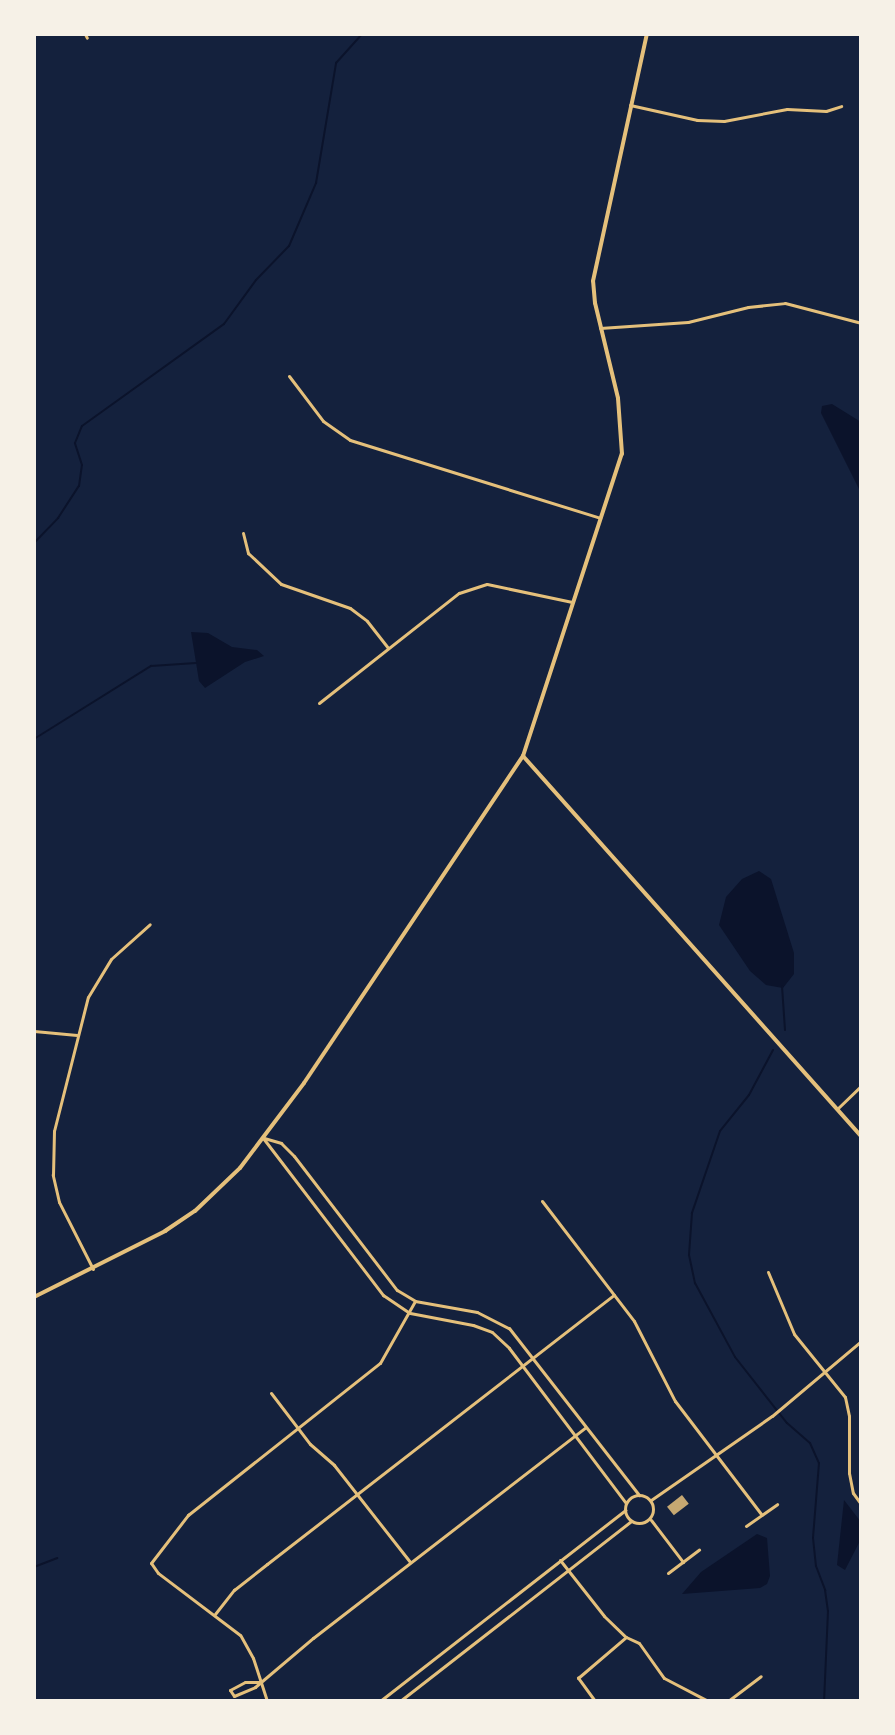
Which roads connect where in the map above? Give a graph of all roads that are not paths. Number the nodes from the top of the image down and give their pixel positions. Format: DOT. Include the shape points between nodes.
graph roads {
  1 [pos="647,34"];
  2 [pos="630,105"];
  3 [pos="841,106"];
  4 [pos="861,323"];
  5 [pos="600,328"];
  6 [pos="289,376"];
  7 [pos="600,518"];
  8 [pos="243,533"];
  9 [pos="572,602"];
  10 [pos="388,648"];
  11 [pos="319,703"];
  12 [pos="523,756"];
  13 [pos="150,924"];
  14 [pos="34,1031"];
  15 [pos="77,1035"];
  16 [pos="861,1086"];
  17 [pos="837,1109"];
  18 [pos="861,1136"];
  19 [pos="263,1138"];
  20 [pos="542,1201"];
  21 [pos="339,1216"];
  22 [pos="329,1224"];
  23 [pos="93,1269"];
  24 [pos="768,1272"];
  25 [pos="614,1295"];
  26 [pos="34,1297"];
  27 [pos="415,1301"];
  28 [pos="410,1313"];
  29 [pos="861,1341"];
  30 [pos="532,1357"];
  31 [pos="522,1365"];
  32 [pos="827,1372"];
  33 [pos="271,1393"];
  34 [pos="585,1427"];
  35 [pos="299,1428"];
  36 [pos="575,1435"];
  37 [pos="715,1452"];
  38 [pos="355,1495"];
  39 [pos="639,1495"];
  40 [pos="651,1500"];
  41 [pos="626,1503"];
  42 [pos="777,1504"];
  43 [pos="861,1504"];
  44 [pos="625,1510"];
  45 [pos="762,1515"];
  46 [pos="650,1519"];
  47 [pos="631,1521"];
  48 [pos="746,1526"];
  49 [pos="699,1550"];
  50 [pos="560,1560"];
  51 [pos="410,1562"];
  52 [pos="683,1562"];
  53 [pos="568,1570"];
  54 [pos="668,1573"];
  55 [pos="215,1614"];
  56 [pos="626,1637"];
  57 [pos="761,1676"];
  58 [pos="261,1682"];
  59 [pos="234,1696"];
  60 [pos="231,1701"];
  61 [pos="267,1701"];
  62 [pos="380,1701"];
  63 [pos="400,1701"];
  64 [pos="595,1701"];
  65 [pos="708,1701"];
  66 [pos="728,1701"];
  1 -- 2 [label="main road"];
  2 -- 3 [label="street" via="724,121"];
  2 -- 5 [label="main road" via="593,281"];
  4 -- 5 [label="street" via="785,303 688,322"];
  5 -- 7 [label="main road" via="618,398 622,454"];
  6 -- 7 [label="street" via="323,421 350,440"];
  7 -- 9 [label="main road"];
  8 -- 10 [label="street" via="248,553 281,584 350,608"];
  9 -- 10 [label="street" via="487,584 459,593"];
  9 -- 12 [label="main road"];
  10 -- 11 [label="street"];
  12 -- 17 [label="main road"];
  12 -- 19 [label="main road"];
  13 -- 15 [label="street" via="98,975"];
  14 -- 15 [label="street"];
  15 -- 23 [label="street" via="54,1131 53,1175 59,1202"];
  16 -- 17 [label="street"];
  17 -- 18 [label="main road"];
  19 -- 21 [label="street" via="281,1143 294,1156"];
  19 -- 22 [label="street"];
  19 -- 23 [label="main road" via="195,1211"];
  20 -- 25 [label="street"];
  21 -- 22 [label="street"];
  21 -- 27 [label="street" via="388,1282"];
  22 -- 28 [label="street" via="383,1295"];
  23 -- 26 [label="main road"];
  24 -- 32 [label="street" via="794,1334"];
  25 -- 30 [label="street"];
  25 -- 37 [label="street" via="642,1334 675,1401"];
  27 -- 28 [label="street"];
  27 -- 30 [label="street" via="495,1320"];
  28 -- 31 [label="street" via="492,1332"];
  28 -- 35 [label="street" via="380,1363"];
  29 -- 32 [label="street"];
  30 -- 31 [label="street"];
  30 -- 34 [label="street"];
  31 -- 36 [label="street"];
  31 -- 38 [label="street"];
  32 -- 37 [label="street"];
  32 -- 43 [label="street" via="848,1407 849,1473"];
  33 -- 35 [label="street"];
  34 -- 36 [label="street"];
  34 -- 39 [label="street"];
  35 -- 38 [label="street"];
  35 -- 55 [label="street" via="188,1515 151,1563"];
  36 -- 41 [label="street"];
  36 -- 51 [label="street"];
  37 -- 40 [label="street"];
  37 -- 45 [label="street"];
  38 -- 51 [label="street"];
  38 -- 55 [label="street" via="234,1590"];
  39 -- 40 [label="street"];
  39 -- 41 [label="street"];
  40 -- 46 [label="street"];
  41 -- 44 [label="street"];
  42 -- 45 [label="street"];
  44 -- 47 [label="street"];
  44 -- 50 [label="street"];
  45 -- 48 [label="street"];
  46 -- 47 [label="street"];
  46 -- 52 [label="street"];
  47 -- 53 [label="street"];
  49 -- 52 [label="street"];
  50 -- 53 [label="street"];
  50 -- 62 [label="street"];
  51 -- 58 [label="street"];
  52 -- 54 [label="street"];
  53 -- 56 [label="street"];
  53 -- 63 [label="street"];
  55 -- 58 [label="street" via="248,1646"];
  56 -- 64 [label="street" via="578,1678"];
  56 -- 65 [label="street" via="639,1643 673,1685"];
  57 -- 66 [label="street"];
  58 -- 59 [label="street"];
  58 -- 59 [label="street" via="232,1687"];
  58 -- 61 [label="street"];
  59 -- 60 [label="street"];
}
